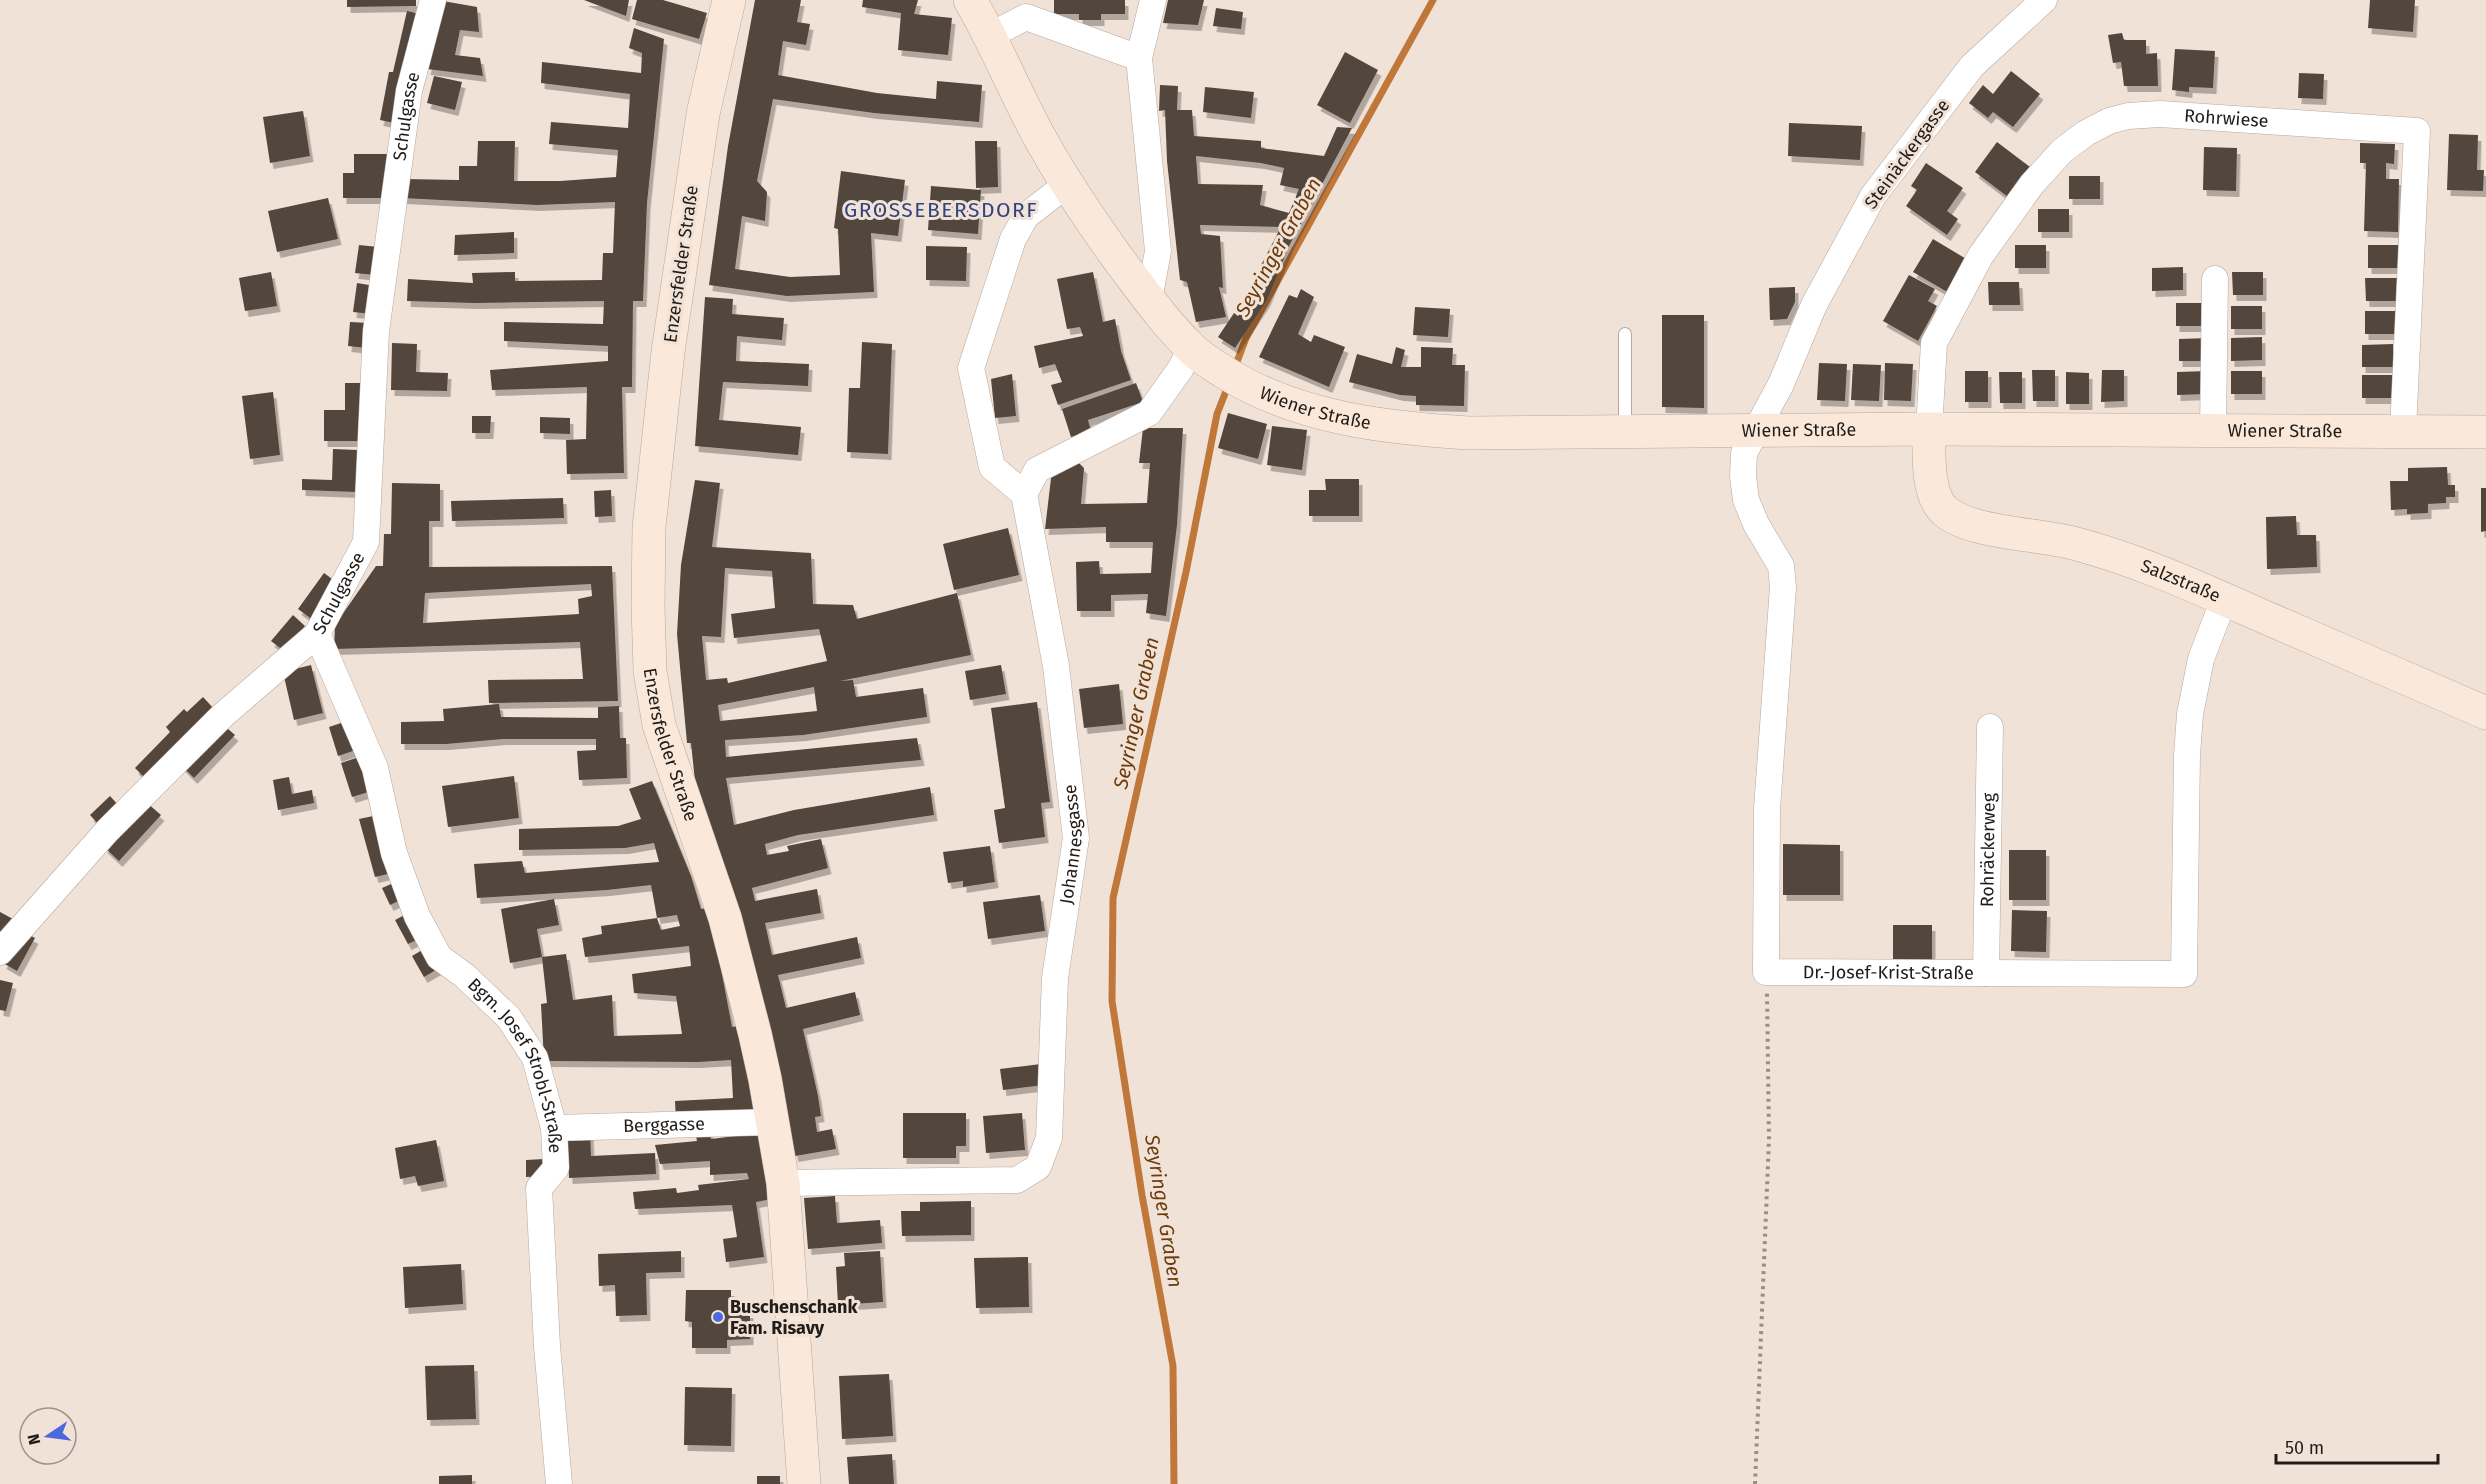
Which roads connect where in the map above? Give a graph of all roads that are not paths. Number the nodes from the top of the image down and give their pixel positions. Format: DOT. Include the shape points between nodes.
graph roads {
  1 [pos="433,0"];
  2 [pos="729,0"];
  3 [pos="970,0"];
  4 [pos="1153,0"];
  5 [pos="2044,0"];
  6 [pos="1025,8"];
  7 [pos="991,35"];
  8 [pos="1139,58"];
  9 [pos="1067,184"];
  10 [pos="2214,279"];
  11 [pos="1149,300"];
  12 [pos="1625,334"];
  13 [pos="1198,354"];
  14 [pos="1929,429"];
  15 [pos="2213,430"];
  16 [pos="1625,431"];
  17 [pos="1758,431"];
  18 [pos="2403,431"];
  19 [pos="2486,432"];
  20 [pos="1024,494"];
  21 [pos="2224,599"];
  22 [pos="317,634"];
  23 [pos="2486,713"];
  24 [pos="1990,727"];
  25 [pos="0,952"];
  26 [pos="1986,973"];
  27 [pos="773,1122"];
  28 [pos="554,1128"];
  29 [pos="783,1183"];
  30 [pos="559,1484"];
  31 [pos="804,1484"];
  1 -- 22 [label="street, Schulgasse" via="410,91 376,331 366,542"];
  2 -- 27 [label="street, Enzersfelder Straße" via="703,114 668,352 649,527 648,607 659,725 725,918"];
  3 -- 7 [label="street, Wiener Straße"];
  4 -- 8 [label="street"];
  5 -- 17 [label="street, Steinäckergasse" via="1972,66 1873,196 1814,305"];
  6 -- 7 [label="street"];
  6 -- 8 [label="street"];
  7 -- 9 [label="street, Wiener Straße" via="1039,137"];
  8 -- 11 [label="street" via="1158,251"];
  9 -- 11 [label="street, Wiener Straße"];
  9 -- 20 [label="street" via="1026,216 1013,239 971,368 992,467"];
  10 -- 15 [label="street"];
  11 -- 13 [label="street, Wiener Straße"];
  12 -- 16 [label="lane"];
  13 -- 16 [label="street, Wiener Straße" via="1245,385 1312,410 1361,422 1469,433"];
  13 -- 20 [label="street" via="1181,368 1149,413 1037,470"];
  14 -- 15 [label="street, Wiener Straße"];
  14 -- 17 [label="street, Wiener Straße"];
  14 -- 18 [label="street, Rohrwiese" via="1934,343 1981,255 2032,184 2062,151 2086,133 2128,116 2160,114 2417,131"];
  14 -- 21 [label="street, Salzstraße" via="1934,492 1944,511 1954,517 1973,525 2051,537 2110,553"];
  15 -- 18 [label="street, Wiener Straße"];
  16 -- 17 [label="street, Wiener Straße"];
  17 -- 26 [label="street, Dr.-Josef-Krist-Straße" via="1744,453 1746,500 1781,566 1783,587 1767,809 1767,972"];
  18 -- 19 [label="street, Wiener Straße"];
  20 -- 29 [label="street, Johannesgasse" via="1056,666 1076,838 1055,978 1049,1138 1038,1167 1017,1180"];
  21 -- 23 [label="street, Salzstraße"];
  21 -- 26 [label="street, Dr.-Josef-Krist-Straße" via="2201,659 2190,714 2184,974"];
  22 -- 25 [label="street, Schulgasse" via="222,716 107,831"];
  22 -- 28 [label="street, Bgm. Josef Strobl-Straße" via="375,768 394,853 417,916 439,957 465,976 516,1028 535,1058"];
  24 -- 26 [label="street, Rohräckerweg"];
  27 -- 28 [label="street, Berggasse"];
  27 -- 29 [label="street, Enzersfelder Straße"];
  28 -- 30 [label="street, Bgm. Josef Strobl-Straße" via="556,1168 539,1188"];
  29 -- 31 [label="street, Enzersfelder Straße"];
}
